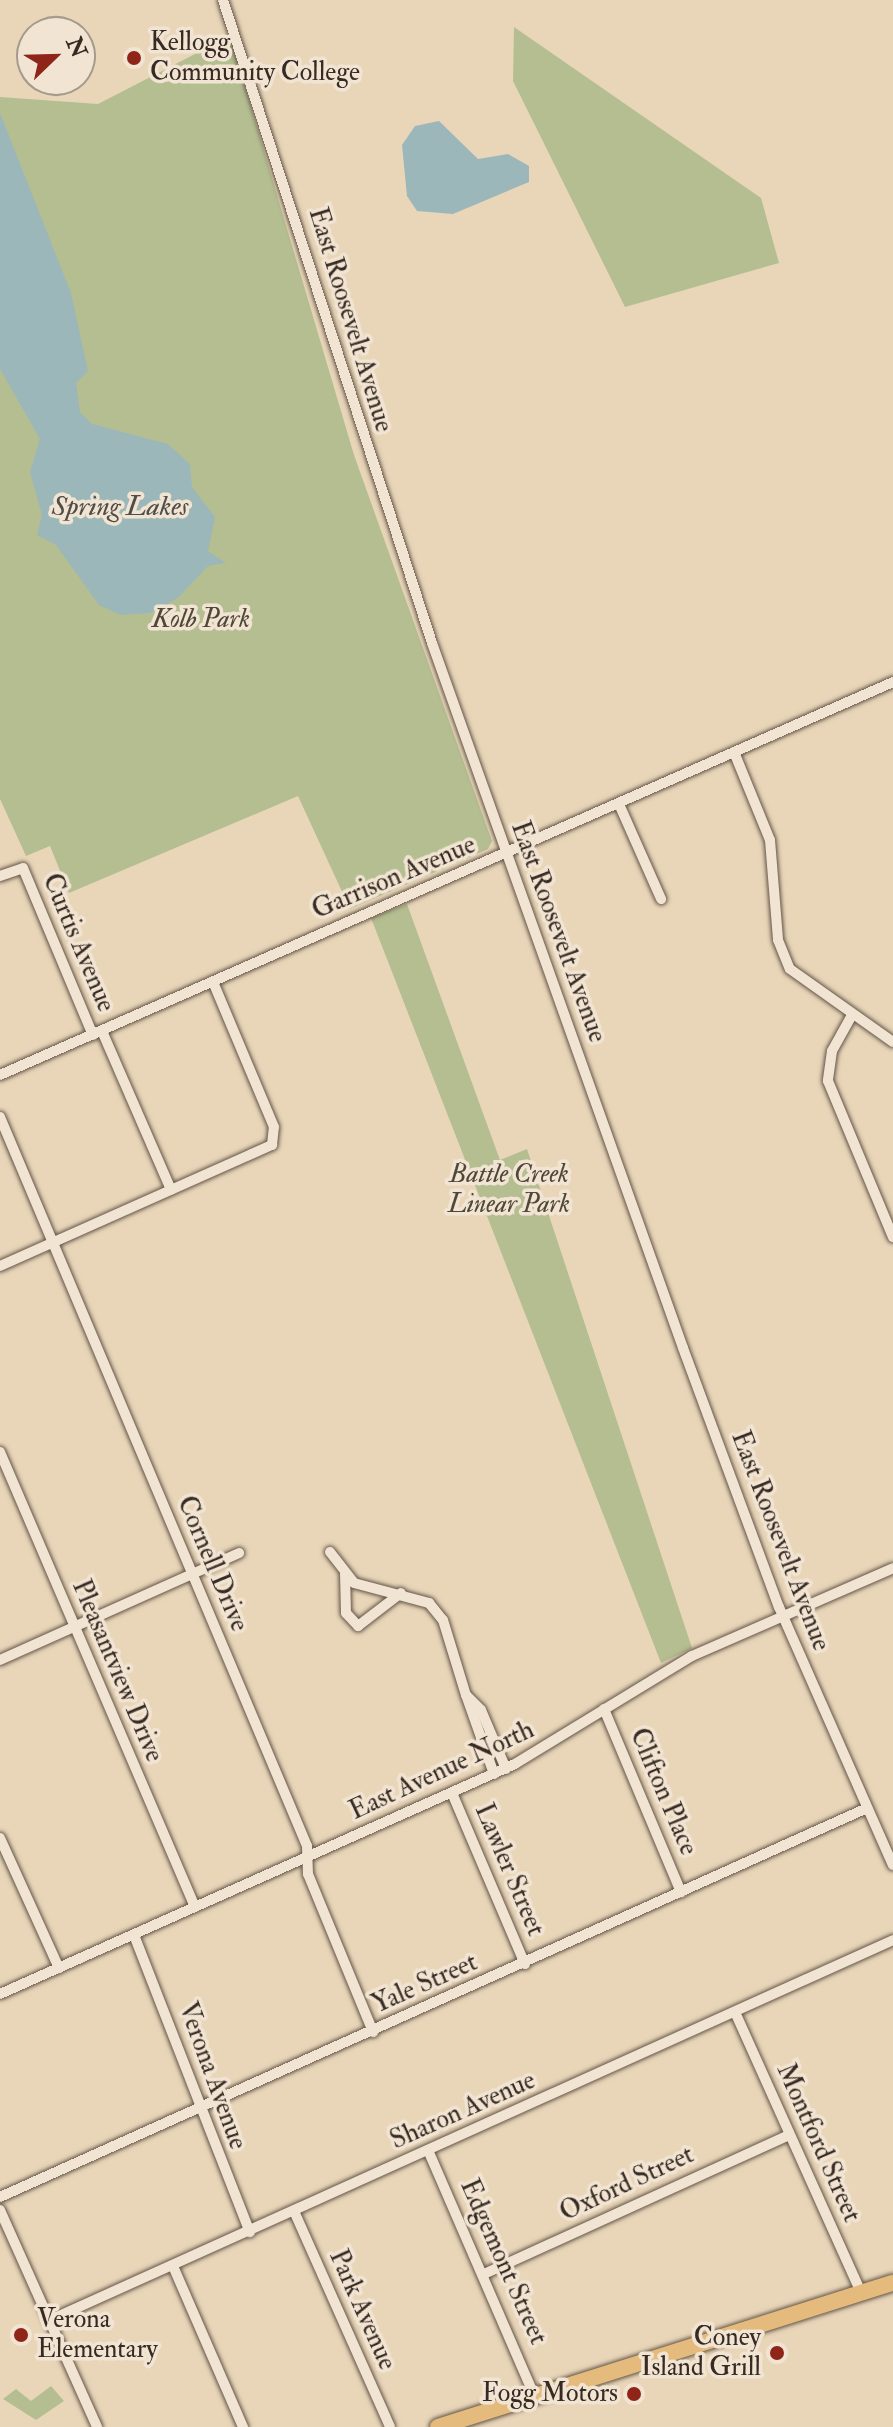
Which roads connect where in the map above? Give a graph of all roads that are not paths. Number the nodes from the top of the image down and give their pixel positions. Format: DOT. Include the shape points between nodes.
graph roads {
  1 [pos="223,0"];
  2 [pos="893,682"];
  3 [pos="734,752"];
  4 [pos="619,804"];
  5 [pos="506,853"];
  6 [pos="0,876"];
  7 [pos="661,899"];
  8 [pos="213,982"];
  9 [pos="852,1015"];
  10 [pos="97,1033"];
  11 [pos="893,1042"];
  12 [pos="0,1075"];
  13 [pos="0,1117"];
  14 [pos="171,1190"];
  15 [pos="893,1237"];
  16 [pos="53,1243"];
  17 [pos="0,1266"];
  18 [pos="0,1452"];
  19 [pos="330,1552"];
  20 [pos="239,1553"];
  21 [pos="893,1568"];
  22 [pos="345,1573"];
  23 [pos="192,1574"];
  24 [pos="401,1593"];
  25 [pos="783,1617"];
  26 [pos="73,1627"];
  27 [pos="0,1660"];
  28 [pos="466,1695"];
  29 [pos="604,1709"];
  30 [pos="506,1769"];
  31 [pos="494,1774"];
  32 [pos="452,1793"];
  33 [pos="867,1808"];
  34 [pos="0,1838"];
  35 [pos="309,1857"];
  36 [pos="893,1865"];
  37 [pos="681,1892"];
  38 [pos="195,1907"];
  39 [pos="134,1935"];
  40 [pos="893,1940"];
  41 [pos="525,1964"];
  42 [pos="59,1968"];
  43 [pos="0,1994"];
  44 [pos="735,2012"];
  45 [pos="373,2032"];
  46 [pos="202,2107"];
  47 [pos="789,2135"];
  48 [pos="428,2150"];
  49 [pos="0,2197"];
  50 [pos="0,2210"];
  51 [pos="294,2211"];
  52 [pos="250,2232"];
  53 [pos="173,2266"];
  54 [pos="484,2274"];
  55 [pos="893,2283"];
  56 [pos="861,2292"];
  57 [pos="50,2320"];
  58 [pos="533,2393"];
  59 [pos="97,2427"];
  60 [pos="243,2427"];
  61 [pos="390,2427"];
  62 [pos="438,2427"];
  1 -- 5 [label="street, East Roosevelt Avenue"];
  2 -- 3 [label="street, Garrison Avenue"];
  3 -- 4 [label="street, Garrison Avenue"];
  3 -- 9 [label="street" via="770,840 778,940 790,969"];
  4 -- 5 [label="street, Garrison Avenue"];
  4 -- 7 [label="street"];
  5 -- 8 [label="street, Garrison Avenue"];
  5 -- 25 [label="street, East Roosevelt Avenue"];
  6 -- 10 [label="street, Curtis Avenue" via="23,868"];
  8 -- 10 [label="street, Garrison Avenue"];
  8 -- 14 [label="street" via="275,1133 266,1150"];
  9 -- 11 [label="street"];
  9 -- 15 [label="street" via="832,1051 828,1081"];
  10 -- 12 [label="street, Garrison Avenue"];
  10 -- 14 [label="street, Curtis Avenue"];
  13 -- 16 [label="street, Cornell Drive"];
  14 -- 16 [label="street"];
  16 -- 17 [label="street"];
  16 -- 23 [label="street, Cornell Drive"];
  18 -- 26 [label="street, Pleasantview Drive"];
  19 -- 22 [label="street"];
  20 -- 23 [label="street"];
  21 -- 25 [label="street, East Avenue North"];
  22 -- 24 [label="street" via="354,1583"];
  22 -- 24 [label="street" via="346,1613 358,1626"];
  23 -- 26 [label="street"];
  23 -- 35 [label="street, Cornell Drive"];
  24 -- 28 [label="street" via="429,1603 443,1620"];
  25 -- 29 [label="street, East Avenue North" via="692,1656"];
  25 -- 33 [label="street, East Roosevelt Avenue"];
  26 -- 27 [label="street"];
  26 -- 38 [label="street, Pleasantview Drive"];
  28 -- 30 [label="street" via="481,1710"];
  28 -- 31 [label="street"];
  29 -- 30 [label="street, East Avenue North"];
  29 -- 37 [label="street, Clifton Place"];
  30 -- 31 [label="street, East Avenue North"];
  31 -- 32 [label="street, East Avenue North"];
  32 -- 35 [label="street, East Avenue North"];
  32 -- 41 [label="street, Lawler Street"];
  33 -- 36 [label="street, East Roosevelt Avenue"];
  33 -- 37 [label="street, Yale Street"];
  34 -- 42 [label="street"];
  35 -- 38 [label="street, East Avenue North"];
  35 -- 45 [label="street, Cornell Drive" via="308,1874"];
  37 -- 41 [label="street, Yale Street"];
  38 -- 39 [label="street, East Avenue North"];
  39 -- 42 [label="street, East Avenue North"];
  39 -- 46 [label="street, Verona Avenue"];
  40 -- 44 [label="street, Sharon Avenue"];
  41 -- 45 [label="street, Yale Street"];
  42 -- 43 [label="street, East Avenue North"];
  44 -- 47 [label="street, Montford Street"];
  44 -- 48 [label="street, Sharon Avenue"];
  45 -- 46 [label="street, Yale Street"];
  46 -- 49 [label="street, Yale Street"];
  46 -- 52 [label="street, Verona Avenue"];
  47 -- 54 [label="street, Oxford Street"];
  47 -- 56 [label="street, Montford Street"];
  48 -- 51 [label="street, Sharon Avenue"];
  48 -- 54 [label="street, Edgemont Street"];
  50 -- 57 [label="street"];
  51 -- 52 [label="street, Sharon Avenue"];
  51 -- 61 [label="street, Park Avenue"];
  52 -- 53 [label="street, Sharon Avenue"];
  53 -- 57 [label="street, Sharon Avenue"];
  53 -- 60 [label="street"];
  54 -- 58 [label="street, Edgemont Street"];
  55 -- 56 [label="main road"];
  56 -- 58 [label="main road"];
  57 -- 59 [label="street"];
  58 -- 62 [label="main road"];
}
